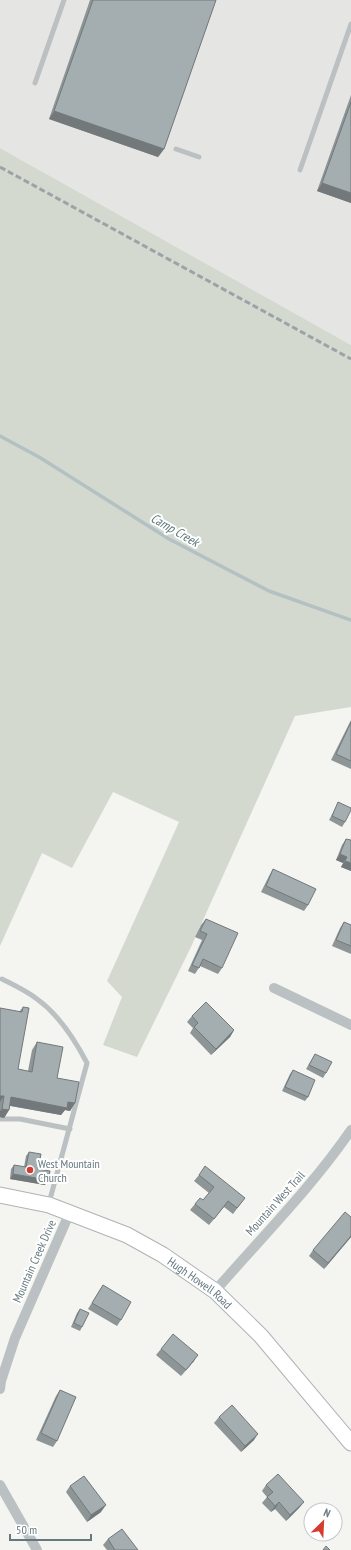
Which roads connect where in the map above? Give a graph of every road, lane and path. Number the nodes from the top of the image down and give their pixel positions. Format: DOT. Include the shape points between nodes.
graph roads {
  1 [pos="64,0"];
  2 [pos="351,24"];
  3 [pos="35,83"];
  4 [pos="176,149"];
  5 [pos="199,157"];
  6 [pos="300,170"];
  7 [pos="2,979"];
  8 [pos="274,988"];
  9 [pos="351,1025"];
  10 [pos="0,1119"];
  11 [pos="70,1129"];
  12 [pos="351,1130"];
  13 [pos="0,1195"];
  14 [pos="49,1204"];
  15 [pos="70,1212"];
  16 [pos="215,1291"];
  17 [pos="0,1389"];
  18 [pos="351,1444"];
  19 [pos="0,1485"];
  20 [pos="0,1488"];
  21 [pos="37,1550"];
  1 -- 3 [label="lane"];
  2 -- 6 [label="lane"];
  4 -- 5 [label="lane"];
  7 -- 11 [label="lane" via="38,999 68,1031 87,1063"];
  8 -- 9 [label="street"];
  10 -- 11 [label="lane" via="20,1119"];
  11 -- 14 [label="lane"];
  12 -- 16 [label="street, Mountain West Trail" via="334,1155"];
  13 -- 14 [label="main road, Hugh Howell Road"];
  14 -- 15 [label="main road, Hugh Howell Road"];
  15 -- 16 [label="main road, Hugh Howell Road" via="127,1235 163,1255"];
  15 -- 17 [label="street, Mountain Creek Drive" via="15,1338"];
  16 -- 18 [label="main road, Hugh Howell Road" via="261,1336"];
  19 -- 20 [label="street"];
  20 -- 21 [label="street"];
}
